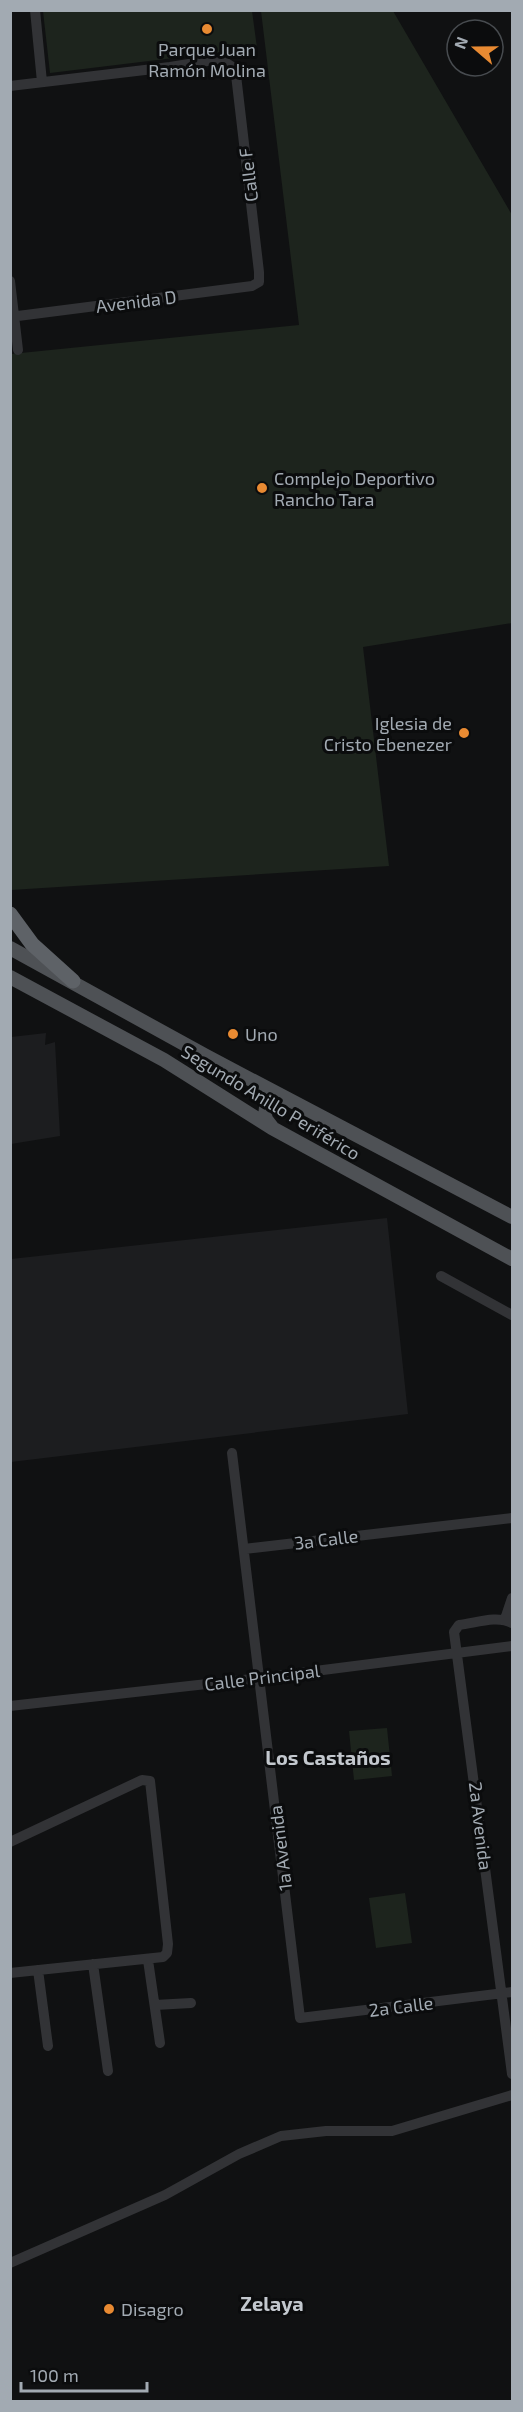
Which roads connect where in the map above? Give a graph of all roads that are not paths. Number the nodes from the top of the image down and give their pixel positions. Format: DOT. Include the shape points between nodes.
graph roads {
  1 [pos="35,10"];
  2 [pos="42,82"];
  3 [pos="10,86"];
  4 [pos="10,281"];
  5 [pos="259,282"];
  6 [pos="13,317"];
  7 [pos="18,350"];
  8 [pos="10,914"];
  9 [pos="10,948"];
  10 [pos="10,977"];
  11 [pos="74,981"];
  12 [pos="286,1099"];
  13 [pos="272,1128"];
  14 [pos="513,1217"];
  15 [pos="513,1259"];
  16 [pos="441,1276"];
  17 [pos="513,1315"];
  18 [pos="232,1453"];
  19 [pos="513,1518"];
  20 [pos="244,1549"];
  21 [pos="513,1598"];
  22 [pos="509,1621"];
  23 [pos="513,1646"];
  24 [pos="458,1653"];
  25 [pos="260,1678"];
  26 [pos="10,1706"];
  27 [pos="10,1842"];
  28 [pos="148,1960"];
  29 [pos="93,1964"];
  30 [pos="38,1970"];
  31 [pos="10,1973"];
  32 [pos="507,1993"];
  33 [pos="191,2003"];
  34 [pos="155,2005"];
  35 [pos="300,2018"];
  36 [pos="160,2043"];
  37 [pos="48,2046"];
  38 [pos="108,2071"];
  39 [pos="513,2074"];
  40 [pos="513,2095"];
  41 [pos="10,2263"];
  1 -- 2 [label="street"];
  2 -- 3 [label="street"];
  2 -- 5 [label="street, Calle F" via="220,59 234,68"];
  4 -- 6 [label="street"];
  5 -- 6 [label="street, Avenida D"];
  6 -- 7 [label="street"];
  8 -- 11 [label="highway" via="32,944"];
  9 -- 11 [label="main road, Segundo Anillo Periférico"];
  10 -- 13 [label="main road, Segundo Anillo Periférico" via="164,1060"];
  11 -- 12 [label="main road, Segundo Anillo Periférico"];
  12 -- 13 [label="main road" via="275,1099 266,1107 265,1118"];
  12 -- 14 [label="main road, Segundo Anillo Periférico"];
  13 -- 15 [label="main road, Segundo Anillo Periférico"];
  16 -- 17 [label="street"];
  18 -- 20 [label="street, 1a Avenida"];
  19 -- 20 [label="street, 3a Calle"];
  20 -- 25 [label="street, 1a Avenida"];
  21 -- 22 [label="street, 2a Avenida"];
  22 -- 24 [label="street, 2a Avenida" via="459,1625 454,1632"];
  23 -- 24 [label="street, Calle Principal"];
  24 -- 25 [label="street, Calle Principal"];
  24 -- 32 [label="street, 2a Avenida"];
  25 -- 26 [label="street, Calle Principal"];
  25 -- 35 [label="street, 1a Avenida"];
  27 -- 28 [label="street" via="142,1780 150,1781 168,1944 163,1958"];
  28 -- 29 [label="street"];
  28 -- 34 [label="street"];
  29 -- 30 [label="street"];
  29 -- 38 [label="street"];
  30 -- 31 [label="street"];
  30 -- 37 [label="street"];
  32 -- 35 [label="street, 2a Calle"];
  32 -- 39 [label="street, 2a Avenida"];
  33 -- 34 [label="street"];
  34 -- 36 [label="street"];
  40 -- 41 [label="street" via="392,2131 281,2136 165,2195"];
}
